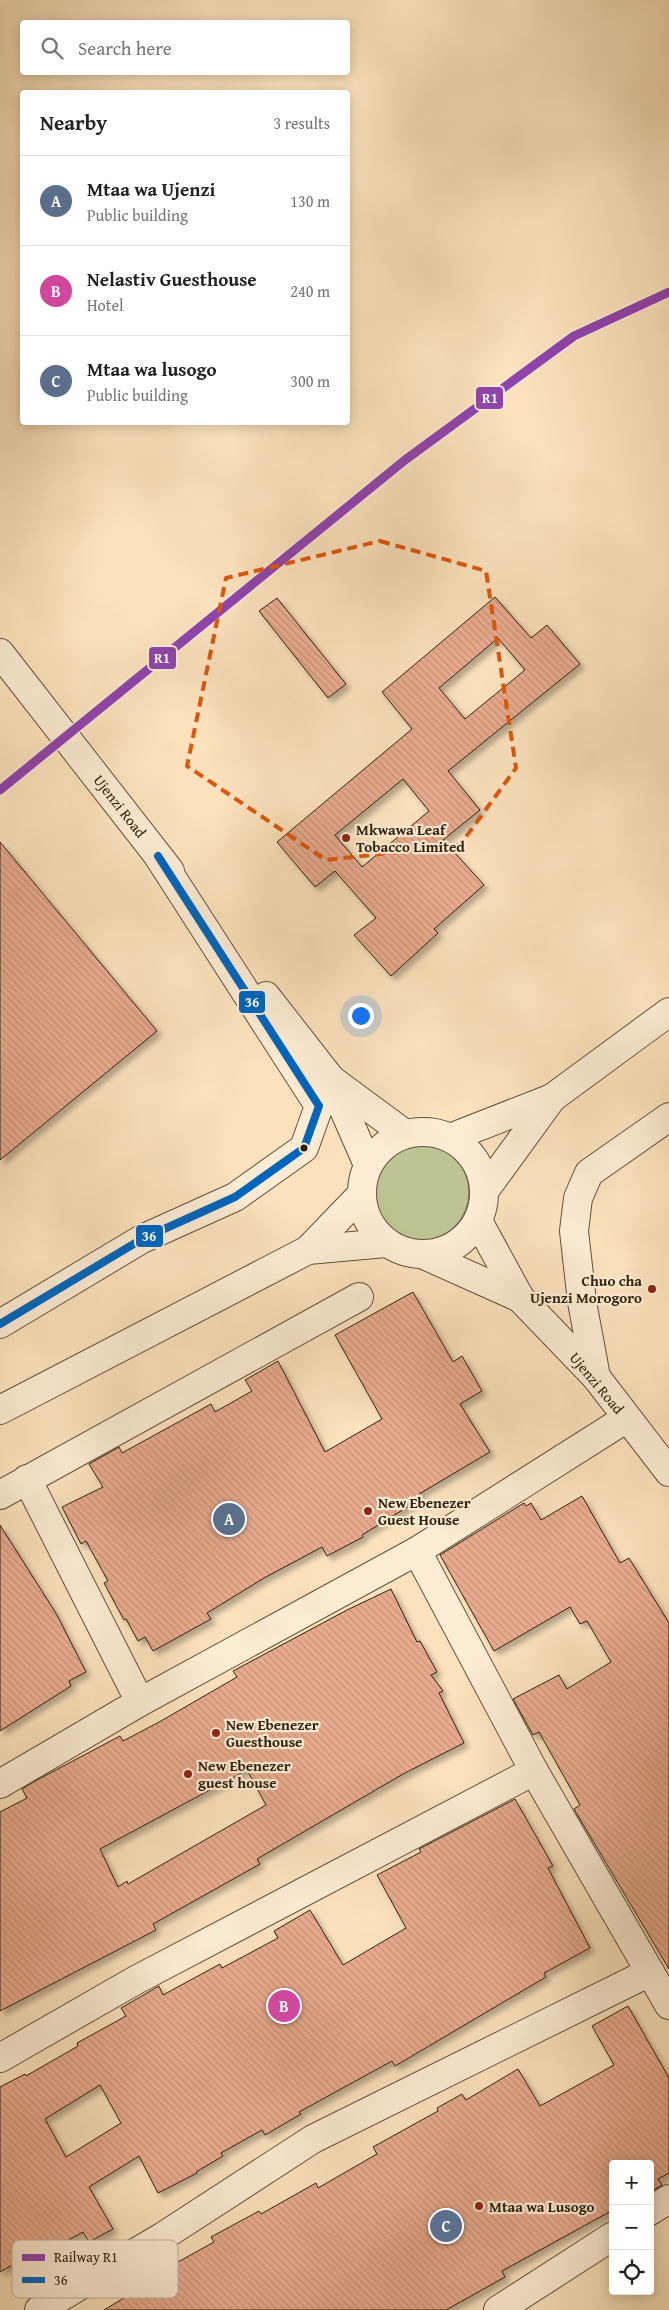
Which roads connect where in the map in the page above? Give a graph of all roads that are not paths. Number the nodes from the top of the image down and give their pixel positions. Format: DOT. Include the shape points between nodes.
graph roads {
  1 [pos="0,653"];
  2 [pos="158,856"];
  3 [pos="669,1012"];
  4 [pos="330,1078"];
  5 [pos="552,1098"];
  6 [pos="669,1117"];
  7 [pos="405,1134"];
  8 [pos="450,1138"];
  9 [pos="368,1164"];
  10 [pos="485,1190"];
  11 [pos="361,1195"];
  12 [pos="478,1222"];
  13 [pos="386,1243"];
  14 [pos="308,1250"];
  15 [pos="424,1254"];
  16 [pos="359,1297"];
  17 [pos="520,1298"];
  18 [pos="0,1324"];
  19 [pos="596,1377"];
  20 [pos="0,1410"];
  21 [pos="626,1418"];
  22 [pos="669,1472"];
  23 [pos="27,1479"];
  24 [pos="0,1495"];
  25 [pos="417,1551"];
  26 [pos="140,1702"];
  27 [pos="534,1771"];
  28 [pos="0,1784"];
  29 [pos="650,1972"];
  30 [pos="669,2005"];
  31 [pos="0,2058"];
  32 [pos="669,2199"];
  33 [pos="654,2209"];
  34 [pos="609,2239"];
  35 [pos="157,2240"];
  36 [pos="59,2298"];
  37 [pos="39,2310"];
  38 [pos="498,2310"];
  1 -- 2 [label="street, Ujenzi Road"];
  2 -- 4 [label="street, Ujenzi Road"];
  2 -- 18 [label="street" via="319,1106 304,1148 235,1197 142,1239"];
  3 -- 5 [label="street"];
  4 -- 7 [label="street"];
  4 -- 9 [label="street"];
  5 -- 8 [label="street"];
  5 -- 10 [label="street"];
  6 -- 19 [label="street" via="590,1173 578,1198 574,1231 582,1302"];
  7 -- 8 [label="street" via="428,1132"];
  7 -- 9 [label="street" via="384,1146"];
  8 -- 10 [label="street" via="475,1160"];
  9 -- 11 [label="street" via="362,1179"];
  10 -- 12 [label="street"];
  11 -- 13 [label="street" via="364,1214"];
  11 -- 14 [label="street"];
  12 -- 15 [label="street" via="456,1245 441,1252"];
  12 -- 17 [label="street"];
  13 -- 14 [label="street"];
  13 -- 15 [label="street" via="405,1252"];
  14 -- 20 [label="street"];
  15 -- 17 [label="street"];
  16 -- 23 [label="street"];
  17 -- 19 [label="street, Ujenzi Road"];
  19 -- 21 [label="street, Ujenzi Road"];
  21 -- 22 [label="street, Ujenzi Road"];
  21 -- 25 [label="street"];
  23 -- 24 [label="street"];
  23 -- 26 [label="street"];
  25 -- 26 [label="street"];
  25 -- 27 [label="street"];
  26 -- 28 [label="street"];
  27 -- 29 [label="street"];
  27 -- 31 [label="street" via="136,1980"];
  29 -- 30 [label="street"];
  29 -- 35 [label="street" via="313,2139"];
  32 -- 33 [label="street"];
  34 -- 38 [label="street"];
  36 -- 37 [label="street"];
}
